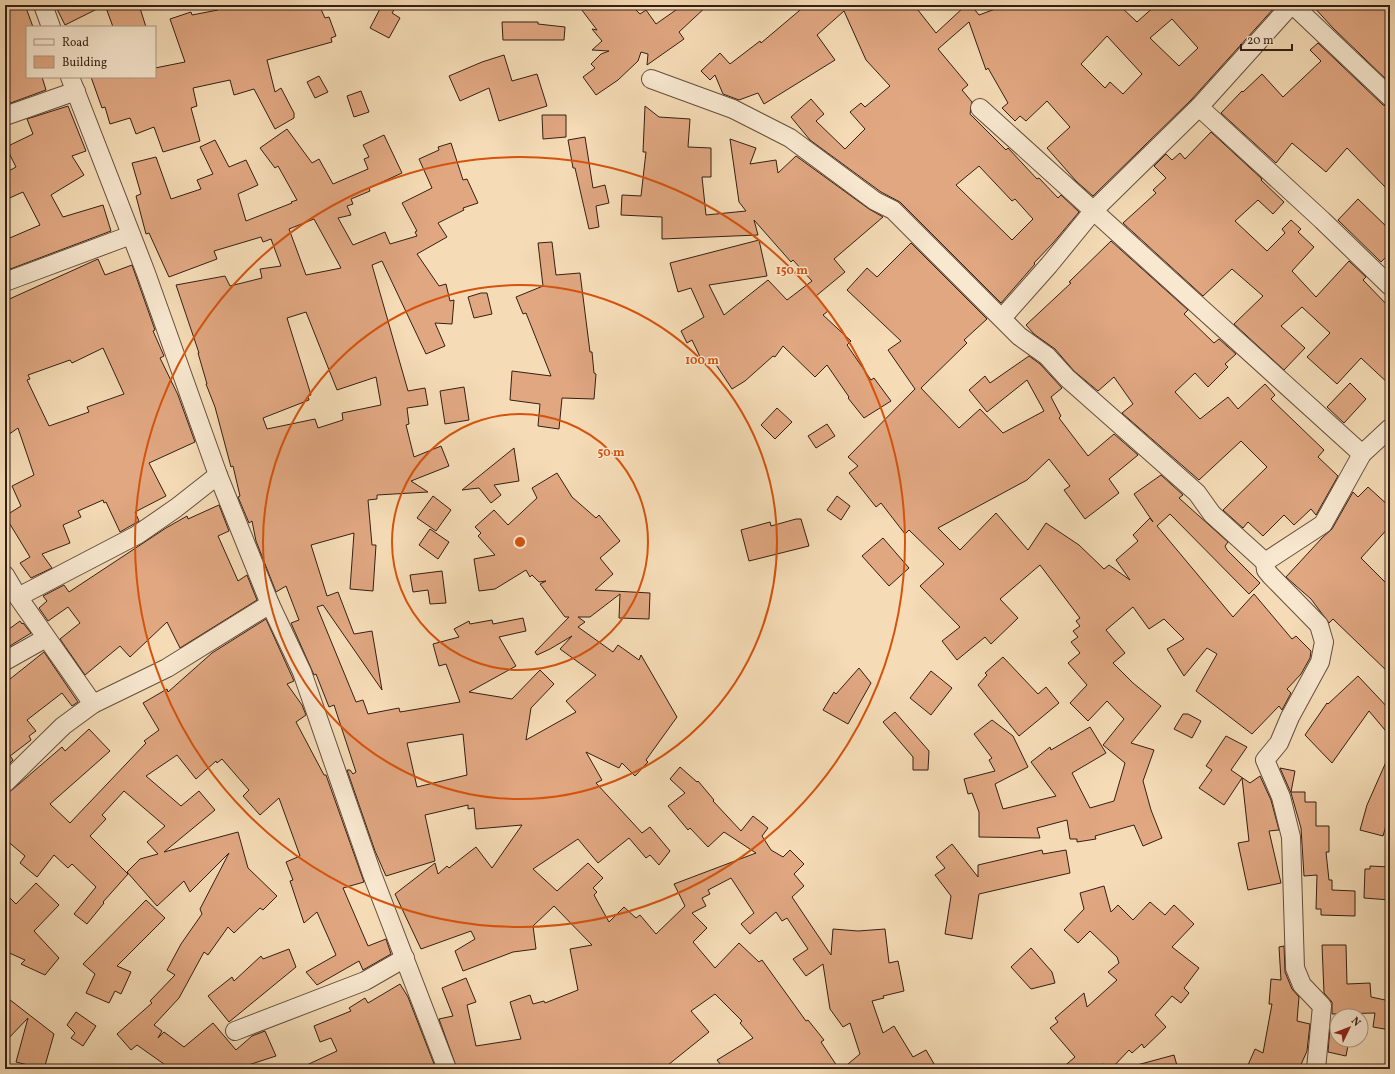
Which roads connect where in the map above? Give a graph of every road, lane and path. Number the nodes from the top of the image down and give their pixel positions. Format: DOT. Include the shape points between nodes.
graph roads {
  1 [pos="43,5"];
  2 [pos="1292,5"];
  3 [pos="51,26"];
  4 [pos="651,79"];
  5 [pos="73,84"];
  6 [pos="1390,97"];
  7 [pos="1199,107"];
  8 [pos="980,108"];
  9 [pos="5,116"];
  10 [pos="1094,210"];
  11 [pos="131,236"];
  12 [pos="5,282"];
  13 [pos="1390,286"];
  14 [pos="1002,318"];
  15 [pos="1390,428"];
  16 [pos="1362,454"];
  17 [pos="218,475"];
  18 [pos="1265,562"];
  19 [pos="5,575"];
  20 [pos="18,597"];
  21 [pos="270,604"];
  22 [pos="46,638"];
  23 [pos="5,661"];
  24 [pos="93,704"];
  25 [pos="5,783"];
  26 [pos="405,958"];
  27 [pos="234,1031"];
  28 [pos="448,1069"];
  29 [pos="1316,1069"];
  1 -- 3 [label="street"];
  2 -- 6 [label="street"];
  2 -- 7 [label="street"];
  4 -- 14 [label="street" via="733,109 790,138 875,201 893,210"];
  5 -- 9 [label="street"];
  5 -- 11 [label="street"];
  7 -- 10 [label="street"];
  7 -- 13 [label="street"];
  8 -- 10 [label="street"];
  10 -- 14 [label="street"];
  10 -- 16 [label="street"];
  11 -- 12 [label="street"];
  11 -- 17 [label="street"];
  14 -- 18 [label="street" via="1019,336 1047,356 1067,378 1197,493 1212,514"];
  15 -- 16 [label="street"];
  16 -- 18 [label="street" via="1323,524"];
  17 -- 20 [label="street" via="136,535"];
  17 -- 21 [label="street"];
  18 -- 29 [label="street" via="1270,575 1319,624 1324,642 1320,662 1279,743 1265,760 1282,797 1291,837 1295,968 1302,985 1322,1006"];
  19 -- 20 [label="street"];
  20 -- 22 [label="street"];
  21 -- 24 [label="street" via="167,668"];
  21 -- 26 [label="street" via="302,672 372,874"];
  22 -- 23 [label="street"];
  22 -- 24 [label="street"];
  24 -- 25 [label="street" via="58,731"];
  26 -- 27 [label="street" via="365,981"];
  26 -- 28 [label="street"];
}
